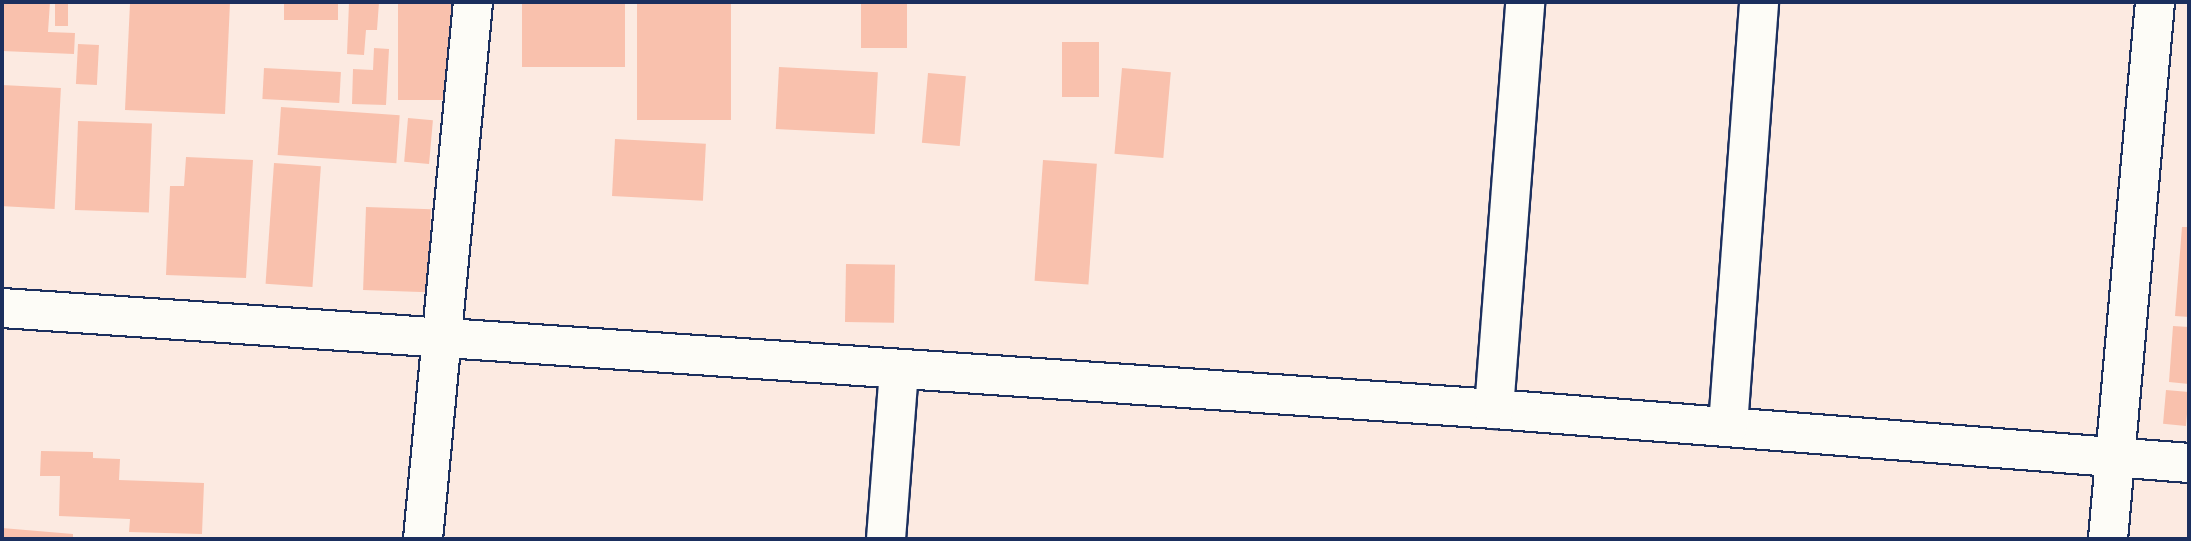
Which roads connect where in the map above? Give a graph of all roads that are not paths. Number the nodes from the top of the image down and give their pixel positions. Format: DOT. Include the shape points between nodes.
graph roads {
  1 [pos="473,2"];
  2 [pos="1525,2"];
  3 [pos="1759,2"];
  4 [pos="2155,2"];
  5 [pos="2,308"];
  6 [pos="441,338"];
  7 [pos="899,369"];
  8 [pos="1494,409"];
  9 [pos="1728,426"];
  10 [pos="2115,457"];
  11 [pos="2189,463"];
  12 [pos="423,539"];
  13 [pos="886,539"];
  14 [pos="2108,539"];
  1 -- 6 [label="street"];
  2 -- 8 [label="street"];
  3 -- 9 [label="street"];
  4 -- 10 [label="street"];
  5 -- 6 [label="street"];
  6 -- 7 [label="street"];
  6 -- 12 [label="street"];
  7 -- 8 [label="street"];
  7 -- 13 [label="street"];
  8 -- 9 [label="street"];
  9 -- 10 [label="street"];
  10 -- 11 [label="street"];
  10 -- 14 [label="street"];
}
